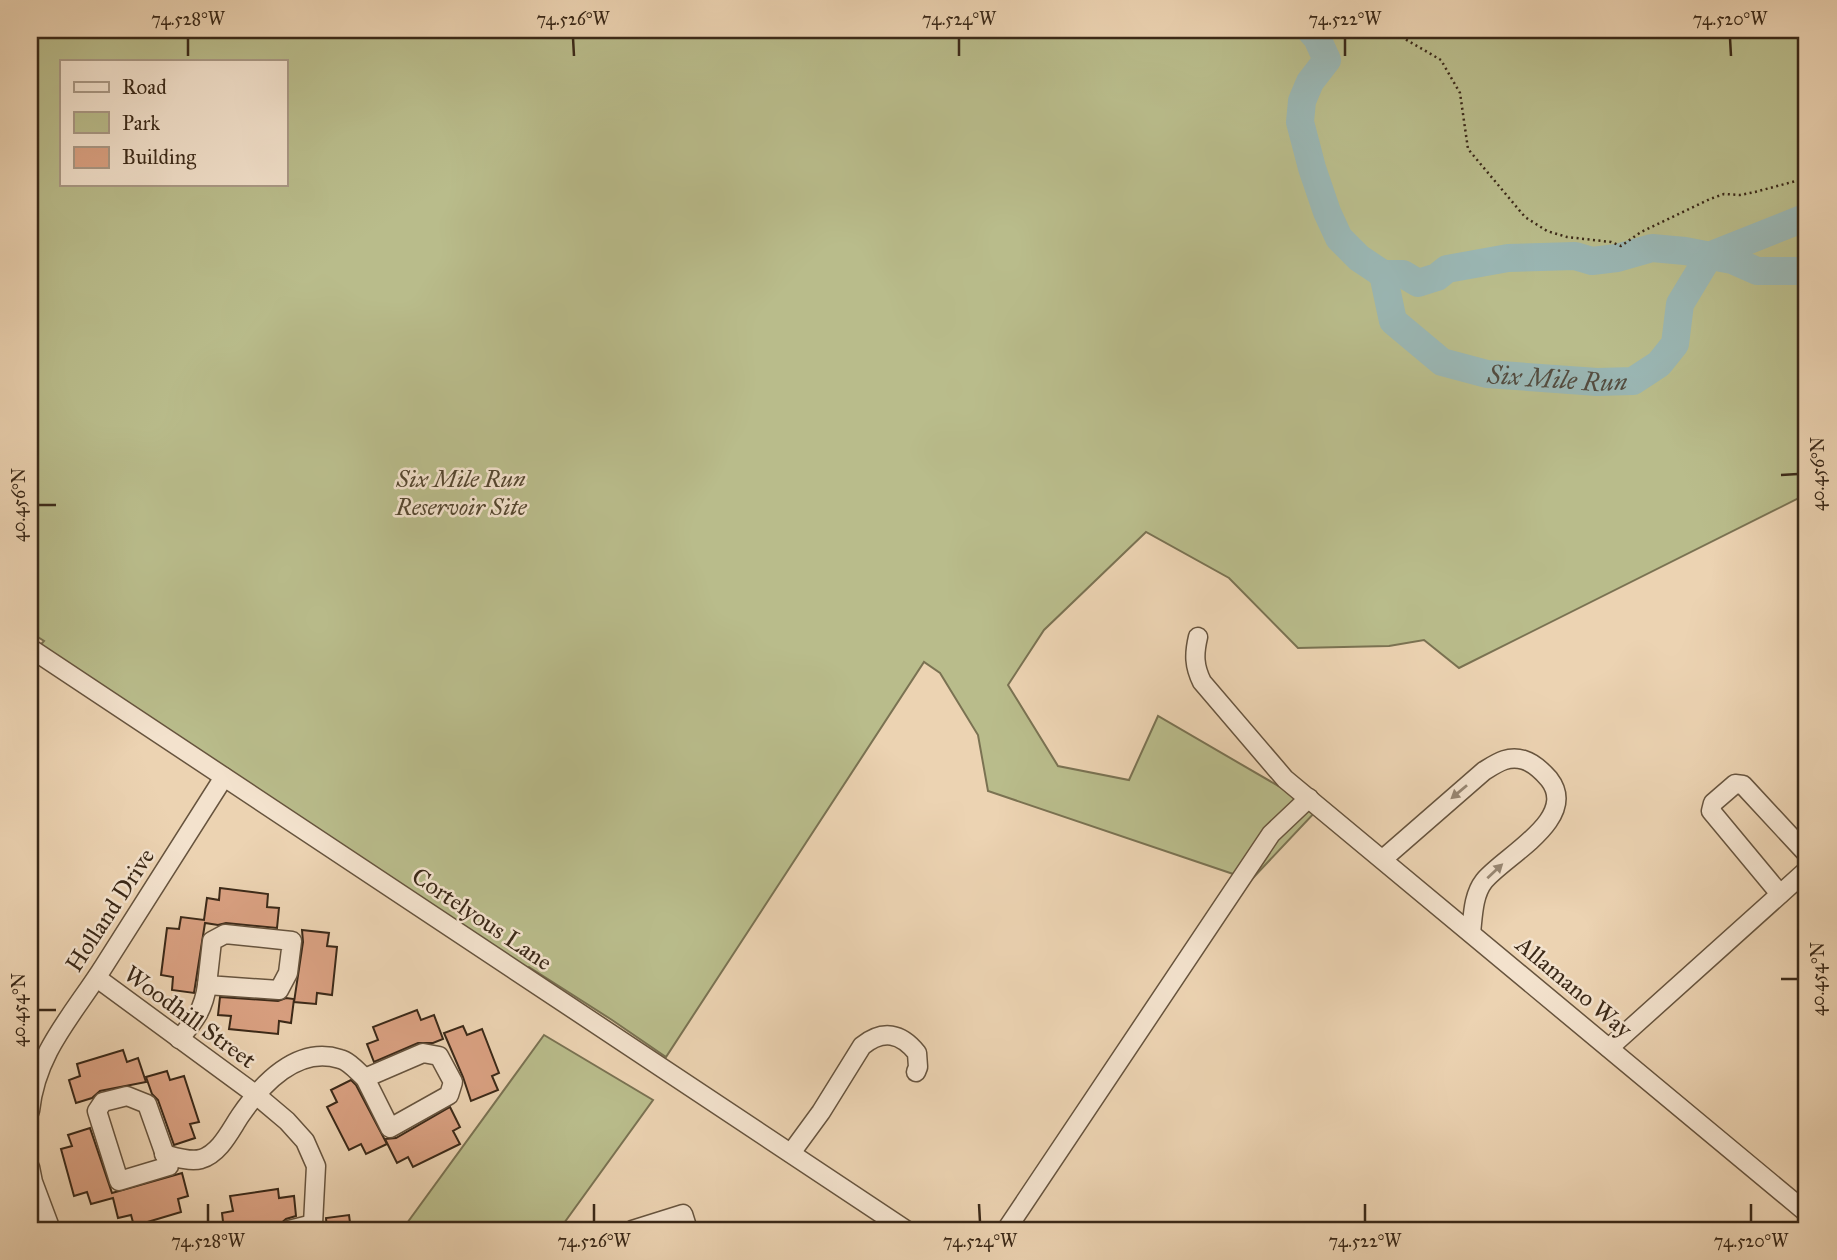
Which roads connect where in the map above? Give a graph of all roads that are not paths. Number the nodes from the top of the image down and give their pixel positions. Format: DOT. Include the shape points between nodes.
graph roads {
  1 [pos="1198,637"];
  2 [pos="30,648"];
  3 [pos="224,777"];
  4 [pos="1309,798"];
  5 [pos="1807,854"];
  6 [pos="1383,859"];
  7 [pos="1807,870"];
  8 [pos="1780,894"];
  9 [pos="1471,933"];
  10 [pos="96,978"];
  11 [pos="206,985"];
  12 [pos="179,1039"];
  13 [pos="1609,1048"];
  14 [pos="916,1072"];
  15 [pos="365,1078"];
  16 [pos="255,1094"];
  17 [pos="30,1111"];
  18 [pos="791,1153"];
  19 [pos="164,1154"];
  20 [pos="30,1167"];
  21 [pos="1807,1213"];
  22 [pos="314,1227"];
  23 [pos="51,1230"];
  24 [pos="289,1230"];
  25 [pos="632,1230"];
  26 [pos="688,1230"];
  27 [pos="906,1230"];
  28 [pos="1006,1230"];
  1 -- 4 [label="street, Allamano Way" via="1194,655 1202,682 1284,779"];
  2 -- 3 [label="street, Cortelyous Lane"];
  3 -- 10 [label="street, Holland Drive"];
  3 -- 18 [label="street, Cortelyous Lane"];
  4 -- 6 [label="street, Allamano Way"];
  4 -- 28 [label="street" via="1271,834"];
  5 -- 8 [label="street" via="1743,785 1735,784 1713,803 1711,811"];
  6 -- 9 [label="street, Allamano Way"];
  9 -- 6 [label="street, one-way" via="1475,902 1485,881 1534,837 1555,811 1552,782 1542,771 1522,759 1503,759"];
  7 -- 8 [label="street"];
  8 -- 13 [label="street"];
  9 -- 13 [label="street, Allamano Way"];
  10 -- 12 [label="street, Woodhill Street"];
  10 -- 17 [label="street, Holland Drive" via="51,1044 35,1083"];
  11 -- 11 [label="street" via="279,990 288,973 292,941 225,934 212,941"];
  11 -- 12 [label="street" via="200,1012"];
  12 -- 16 [label="street, Woodhill Street"];
  13 -- 21 [label="street, Allamano Way"];
  14 -- 18 [label="street" via="917,1053 900,1037 890,1034 870,1040"];
  15 -- 15 [label="street, Woodhill Street" via="390,1128 449,1095 453,1082 439,1056 423,1053"];
  15 -- 16 [label="street, Woodhill Street" via="342,1059 303,1058 285,1067"];
  16 -- 19 [label="street, Woodhill Street" via="218,1148 200,1159"];
  16 -- 22 [label="street, Woodhill Street" via="306,1141 316,1166"];
  18 -- 27 [label="street, Cortelyous Lane"];
  19 -- 19 [label="street" via="169,1166 119,1181 97,1111 103,1102 127,1096 146,1104"];
  20 -- 23 [label="street"];
  22 -- 24 [label="street, Woodhill Street"];
  25 -- 26 [label="street" via="683,1214"];
}
